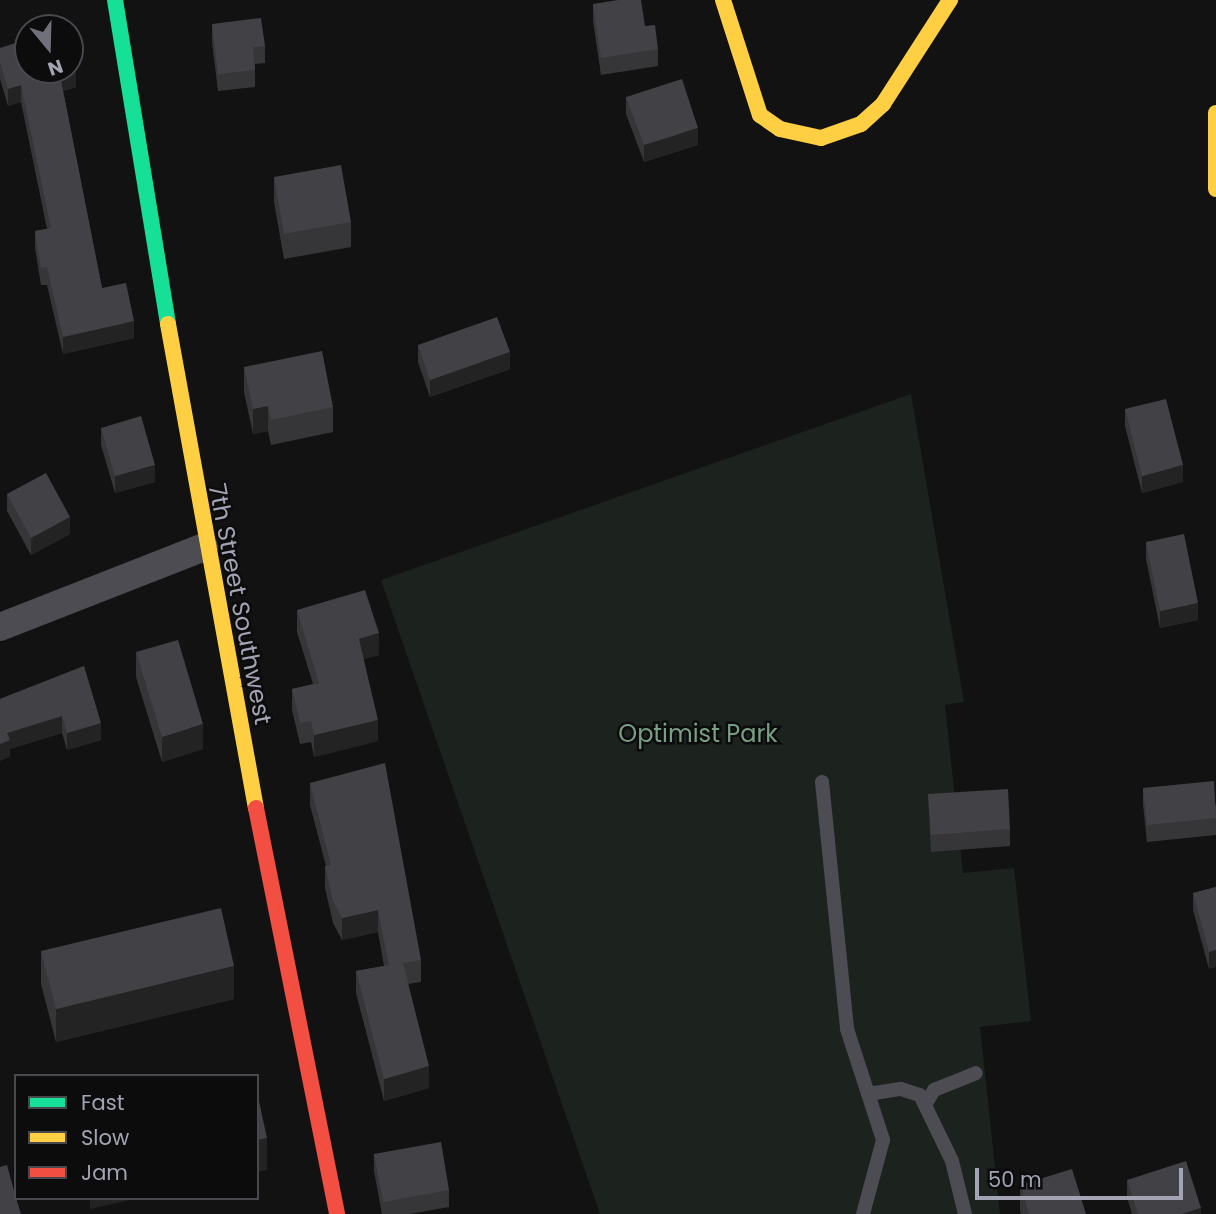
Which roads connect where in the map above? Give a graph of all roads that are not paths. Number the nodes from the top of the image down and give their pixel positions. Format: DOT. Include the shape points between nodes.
graph roads {
  1 [pos="115,0"];
  2 [pos="723,0"];
  3 [pos="950,0"];
  4 [pos="1216,113"];
  5 [pos="1216,189"];
  6 [pos="204,547"];
  7 [pos="0,626"];
  8 [pos="822,782"];
  9 [pos="976,1073"];
  10 [pos="869,1094"];
  11 [pos="926,1103"];
  12 [pos="337,1214"];
  13 [pos="863,1214"];
  14 [pos="965,1214"];
  1 -- 6 [label="street, 7th Street Southwest"];
  2 -- 3 [label="street" via="760,115 780,129 821,138 861,124 883,104"];
  4 -- 5 [label="street"];
  6 -- 7 [label="street"];
  6 -- 12 [label="street, 7th Street Southwest"];
  8 -- 10 [label="lane" via="846,1030"];
  9 -- 11 [label="lane" via="934,1090"];
  10 -- 11 [label="lane" via="901,1089"];
  10 -- 13 [label="lane" via="883,1140"];
  11 -- 14 [label="lane" via="952,1161"];
}
